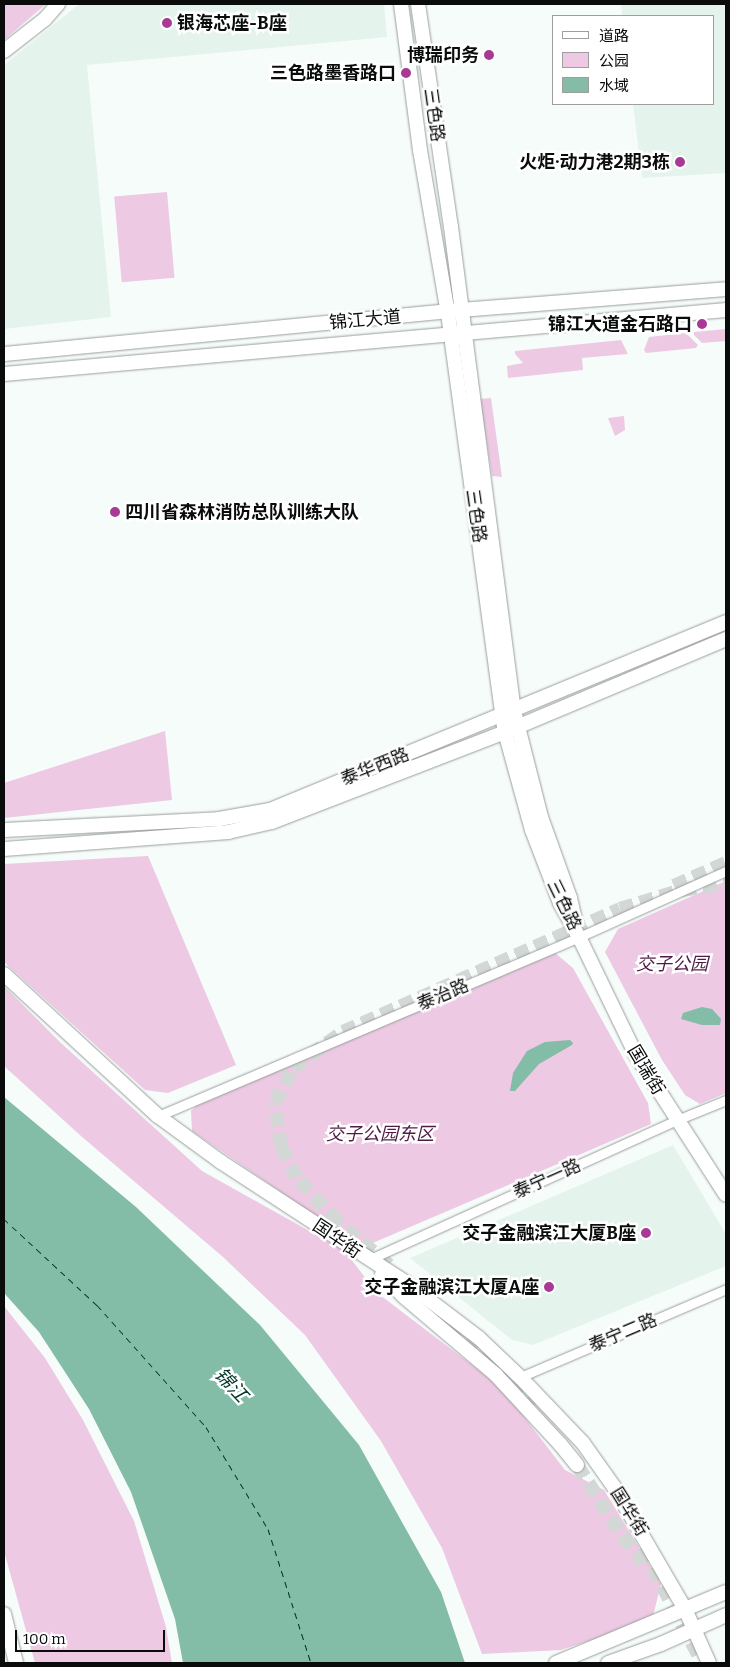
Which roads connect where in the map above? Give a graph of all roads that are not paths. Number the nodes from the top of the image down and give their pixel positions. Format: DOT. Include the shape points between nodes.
graph roads {
  1 [pos="58,4"];
  2 [pos="401,4"];
  3 [pos="418,4"];
  4 [pos="4,51"];
  5 [pos="726,289"];
  6 [pos="726,310"];
  7 [pos="454,312"];
  8 [pos="457,332"];
  9 [pos="4,354"];
  10 [pos="4,374"];
  11 [pos="726,622"];
  12 [pos="726,639"];
  13 [pos="508,713"];
  14 [pos="511,730"];
  15 [pos="4,830"];
  16 [pos="4,849"];
  17 [pos="726,871"];
  18 [pos="579,938"];
  19 [pos="4,974"];
  20 [pos="726,1100"];
  21 [pos="158,1116"];
  22 [pos="677,1120"];
  23 [pos="726,1195"];
  24 [pos="368,1260"];
  25 [pos="726,1289"];
  26 [pos="520,1377"];
  27 [pos="577,1465"];
  28 [pos="726,1592"];
  29 [pos="685,1609"];
  30 [pos="4,1614"];
  31 [pos="726,1615"];
  32 [pos="696,1628"];
  33 [pos="16,1663"];
  34 [pos="556,1663"];
  35 [pos="608,1663"];
  36 [pos="710,1663"];
  1 -- 4 [label="street"];
  2 -- 7 [label="street, 三色路" via="420,150"];
  3 -- 7 [label="street, 三色路"];
  5 -- 7 [label="street, 锦江大道"];
  6 -- 8 [label="street, 锦江大道"];
  7 -- 8 [label="street, 三色路"];
  7 -- 9 [label="street, 锦江大道"];
  8 -- 10 [label="street, 锦江大道"];
  8 -- 13 [label="street, 三色路"];
  11 -- 13 [label="street, 泰华西路"];
  12 -- 14 [label="street, 泰华西路"];
  13 -- 14 [label="street, 三色路"];
  13 -- 15 [label="street, 泰华西路" via="270,810 219,819"];
  14 -- 16 [label="street, 泰华西路" via="272,822 228,832"];
  14 -- 18 [label="street, 三色路" via="570,898"];
  17 -- 18 [label="street, 泰治路"];
  18 -- 21 [label="street, 泰治路"];
  18 -- 22 [label="street, 国瑞街" via="636,1055"];
  19 -- 21 [label="street, 国华街"];
  20 -- 22 [label="street, 泰宁一路"];
  21 -- 24 [label="street, 国华街"];
  22 -- 23 [label="street, 国瑞街"];
  22 -- 24 [label="street, 泰宁一路"];
  24 -- 26 [label="street, 国华街" via="408,1284 478,1338"];
  24 -- 27 [label="street" via="403,1296 496,1375"];
  25 -- 26 [label="street, 泰宁二路"];
  26 -- 29 [label="street, 国华街" via="583,1443 644,1536"];
  28 -- 29 [label="street"];
  29 -- 32 [label="street, 国华街"];
  29 -- 34 [label="street"];
  30 -- 33 [label="street"];
  31 -- 32 [label="street"];
  32 -- 35 [label="street"];
  32 -- 36 [label="street, 国华街"];
}
